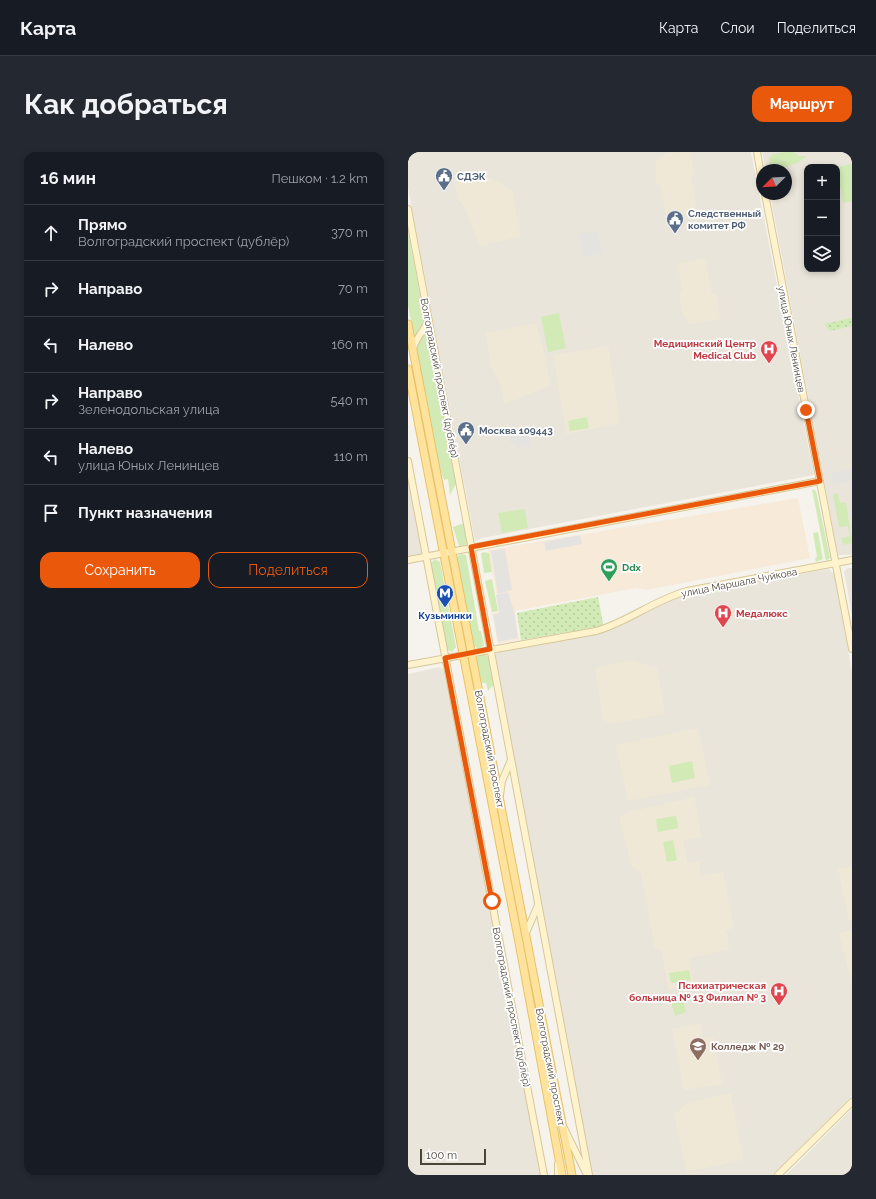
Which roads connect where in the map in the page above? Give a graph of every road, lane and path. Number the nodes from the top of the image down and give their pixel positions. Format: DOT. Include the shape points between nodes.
graph roads {
  1 [pos="757,152"];
  2 [pos="759,164"];
  3 [pos="765,200"];
  4 [pos="408,209"];
  5 [pos="428,318"];
  6 [pos="408,324"];
  7 [pos="413,351"];
  8 [pos="408,369"];
  9 [pos="408,461"];
  10 [pos="820,481"];
  11 [pos="471,547"];
  12 [pos="447,552"];
  13 [pos="426,556"];
  14 [pos="408,560"];
  15 [pos="852,560"];
  16 [pos="836,563"];
  17 [pos="490,649"];
  18 [pos="852,649"];
  19 [pos="467,653"];
  20 [pos="445,658"];
  21 [pos="408,665"];
  22 [pos="511,756"];
  23 [pos="500,801"];
  24 [pos="538,902"];
  25 [pos="526,936"];
  26 [pos="852,1102"];
  27 [pos="561,1122"];
  28 [pos="558,1155"];
  29 [pos="544,1175"];
  30 [pos="558,1175"];
  31 [pos="562,1175"];
  32 [pos="572,1175"];
  33 [pos="588,1175"];
  34 [pos="778,1175"];
  1 -- 2 [label="street"];
  3 -- 10 [label="street, улица Юных Ленинцев"];
  4 -- 5 [label="street, Волгоградский проспект (дублёр)"];
  5 -- 7 [label="street" via="426,327 415,341"];
  5 -- 11 [label="street, Волгоградский проспект (дублёр)"];
  6 -- 7 [label="main road, Волгоградский проспект"];
  7 -- 12 [label="main road, Волгоградский проспект"];
  8 -- 12 [label="main road, Волгоградский проспект"];
  9 -- 13 [label="street, Волгоградский проспект (дублёр)"];
  10 -- 11 [label="street"];
  10 -- 16 [label="street, улица Юных Ленинцев"];
  11 -- 12 [label="street"];
  11 -- 17 [label="street, Волгоградский проспект (дублёр)"];
  12 -- 13 [label="street"];
  12 -- 19 [label="main road, Волгоградский проспект"];
  13 -- 14 [label="street"];
  13 -- 20 [label="street, Волгоградский проспект (дублёр)"];
  15 -- 16 [label="street, улица Маршала Чуйкова"];
  16 -- 17 [label="street, улица Маршала Чуйкова" via="686,591 670,596 609,627"];
  16 -- 18 [label="street, улица Юных Ленинцев"];
  17 -- 19 [label="street, улица Маршала Чуйкова"];
  17 -- 22 [label="street"];
  19 -- 20 [label="street, улица Маршала Чуйкова"];
  19 -- 23 [label="main road, Волгоградский проспект"];
  19 -- 28 [label="main road, Волгоградский проспект"];
  20 -- 21 [label="street, улица Маршала Чуйкова"];
  20 -- 29 [label="street, Волгоградский проспект (дублёр)"];
  22 -- 23 [label="street" via="502,781"];
  22 -- 24 [label="street"];
  23 -- 25 [label="main road, Волгоградский проспект"];
  24 -- 25 [label="street"];
  24 -- 33 [label="street"];
  25 -- 27 [label="main road, Волгоградский проспект"];
  26 -- 34 [label="street"];
  27 -- 32 [label="main road, Волгоградский проспект"];
  27 -- 33 [label="street"];
  28 -- 30 [label="street"];
  28 -- 31 [label="main road, Волгоградский проспект"];
}
